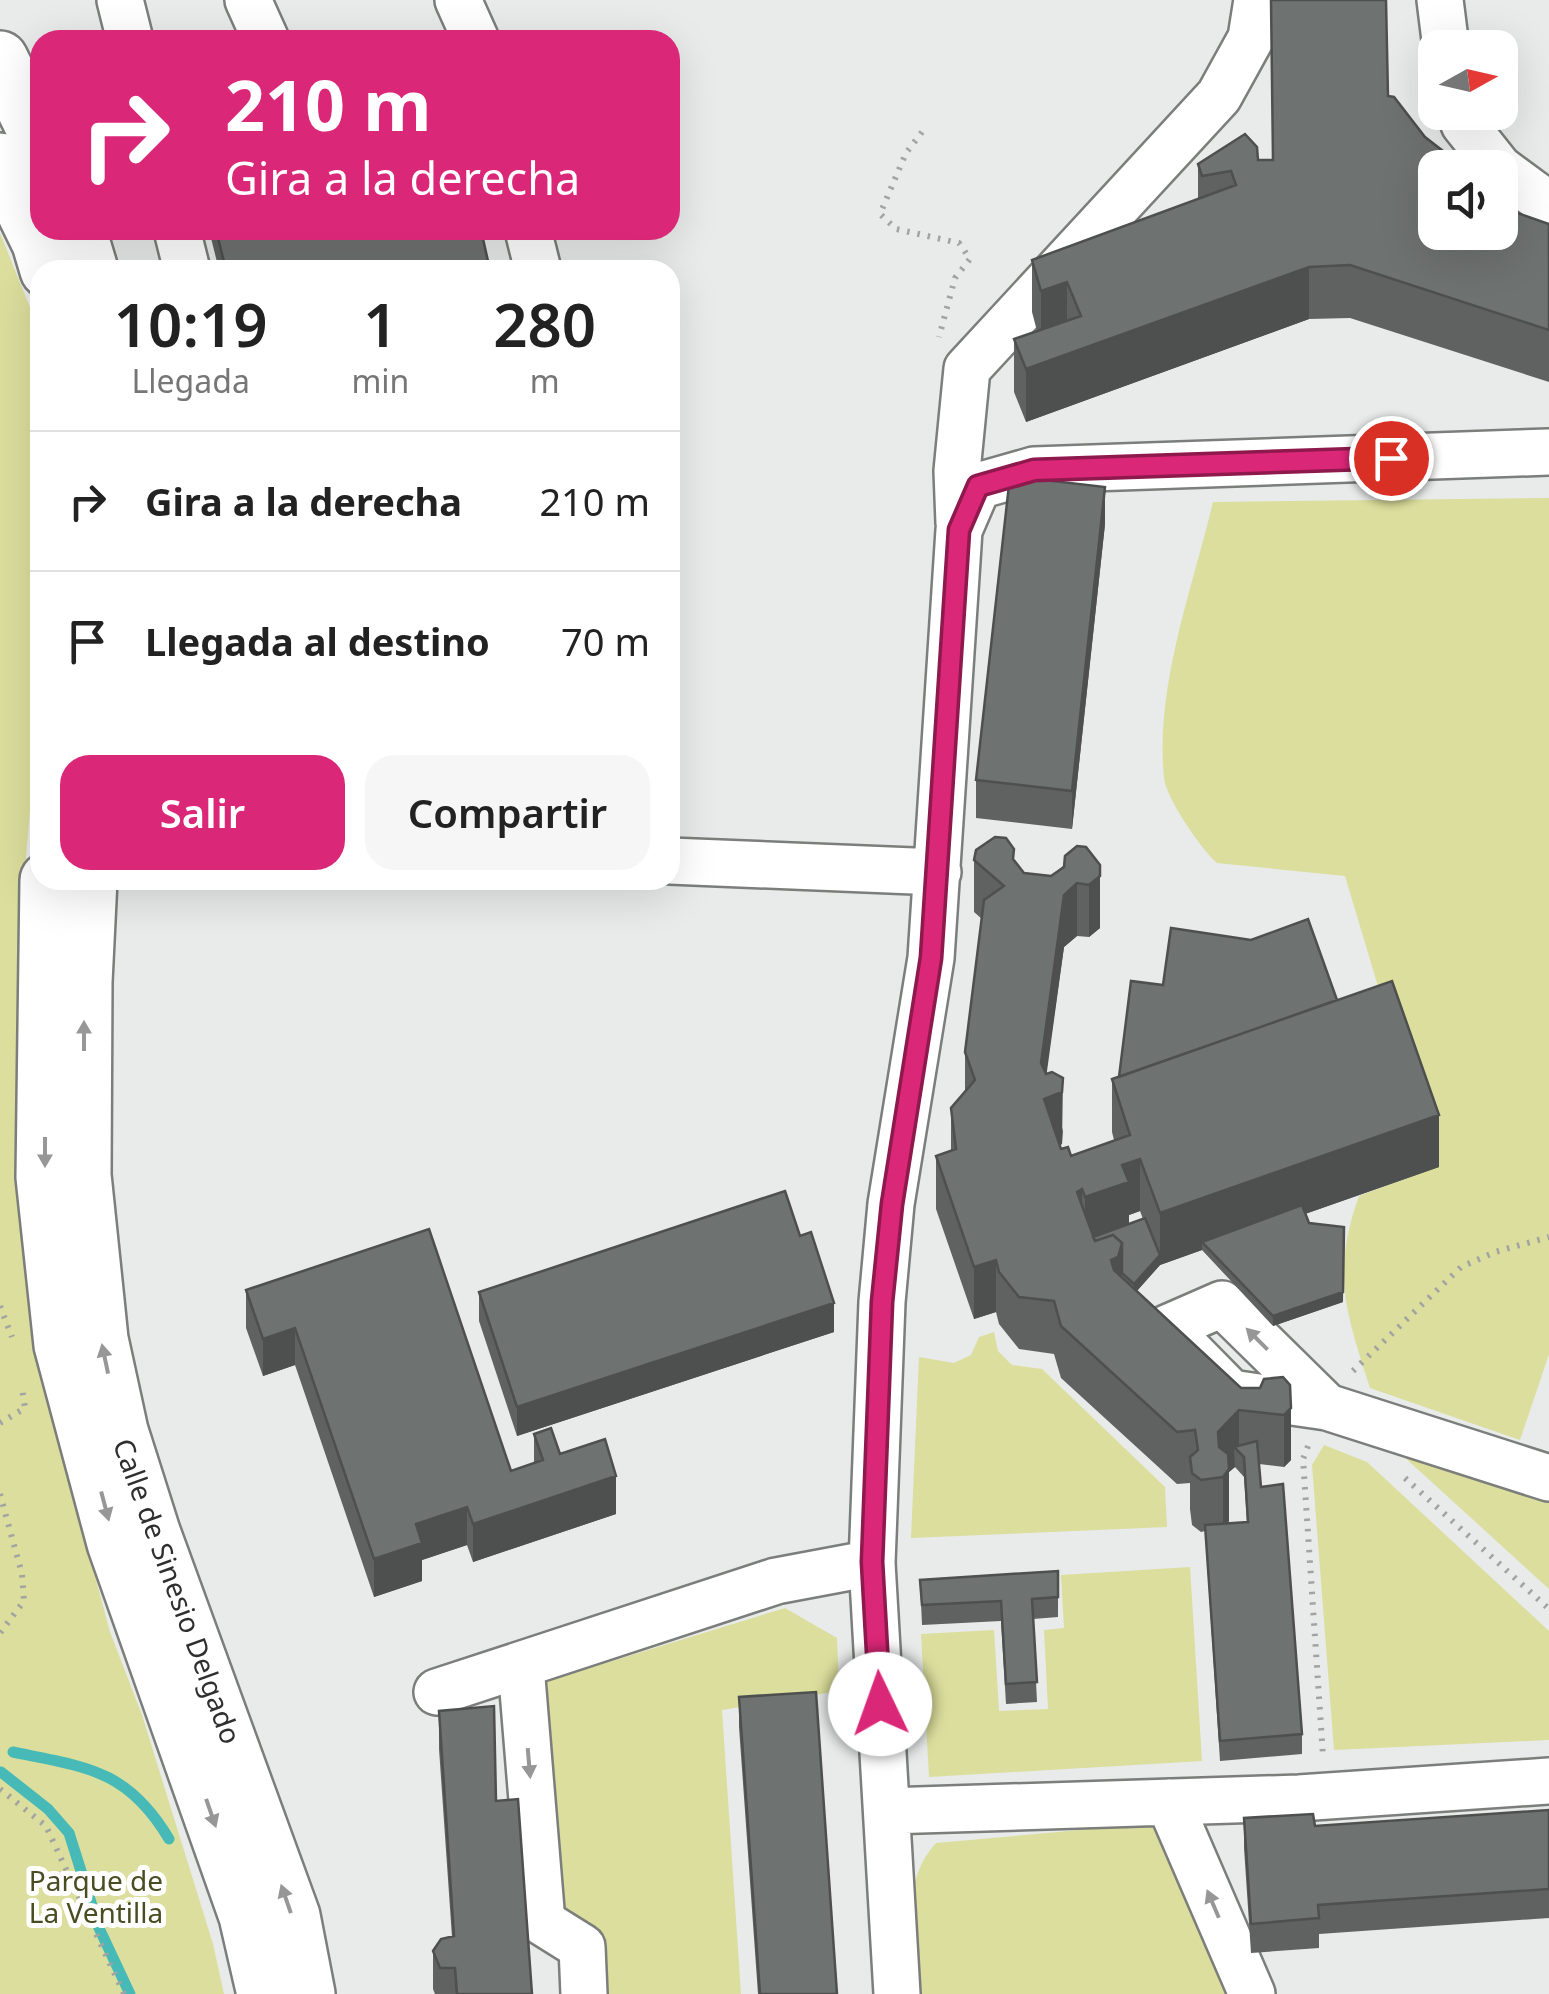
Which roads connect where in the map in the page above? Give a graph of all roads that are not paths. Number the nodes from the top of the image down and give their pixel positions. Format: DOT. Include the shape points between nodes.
graph roads {
  1 [pos="120,0"];
  2 [pos="248,0"];
  3 [pos="458,0"];
  4 [pos="1256,0"];
  5 [pos="1440,0"];
  6 [pos="128,30"];
  7 [pos="262,30"];
  8 [pos="472,30"];
  9 [pos="1444,30"];
  10 [pos="0,59"];
  11 [pos="30,120"];
  12 [pos="1469,130"];
  13 [pos="1485,150"];
  14 [pos="0,161"];
  15 [pos="1518,182"];
  16 [pos="1549,205"];
  17 [pos="30,223"];
  18 [pos="1549,452"];
  19 [pos="959,530"];
  20 [pos="680,857"];
  21 [pos="938,872"];
  22 [pos="48,890"];
  23 [pos="89,890"];
  24 [pos="1326,1407"];
  25 [pos="1549,1478"];
  26 [pos="872,1562"];
  27 [pos="521,1666"];
  28 [pos="436,1692"];
  29 [pos="1549,1782"];
  30 [pos="1169,1802"];
  31 [pos="887,1811"];
  32 [pos="265,1994"];
  33 [pos="307,1994"];
  34 [pos="584,1994"];
  35 [pos="897,1994"];
  36 [pos="1252,1994"];
  1 -- 6 [label="lane"];
  2 -- 7 [label="lane"];
  3 -- 8 [label="lane"];
  4 -- 19 [label="lane" via="1251,38 1220,96 967,369"];
  5 -- 9 [label="lane"];
  10 -- 11 [label="main road"];
  12 -- 13 [label="lane"];
  14 -- 17 [label="main road"];
  15 -- 16 [label="lane"];
  18 -- 19 [label="lane" via="1034,470 978,486"];
  19 -- 21 [label="lane"];
  20 -- 21 [label="lane"];
  21 -- 26 [label="lane" via="882,1302"];
  22 -- 32 [label="main road, Calle de Sinesio Delgado, one-way" via="44,1177 62,1346 116,1543 247,1916"];
  33 -- 23 [label="main road, Calle de Sinesio Delgado, one-way" via="286,1898 125,1448 100,1338 83,1175"];
  24 -- 25 [label="lane"];
  26 -- 27 [label="lane" via="776,1580"];
  26 -- 31 [label="lane"];
  27 -- 28 [label="lane"];
  27 -- 34 [label="lane, one-way" via="542,1922 582,1947"];
  29 -- 30 [label="lane"];
  30 -- 31 [label="lane"];
  36 -- 30 [label="lane, one-way"];
  31 -- 35 [label="lane"];
}
